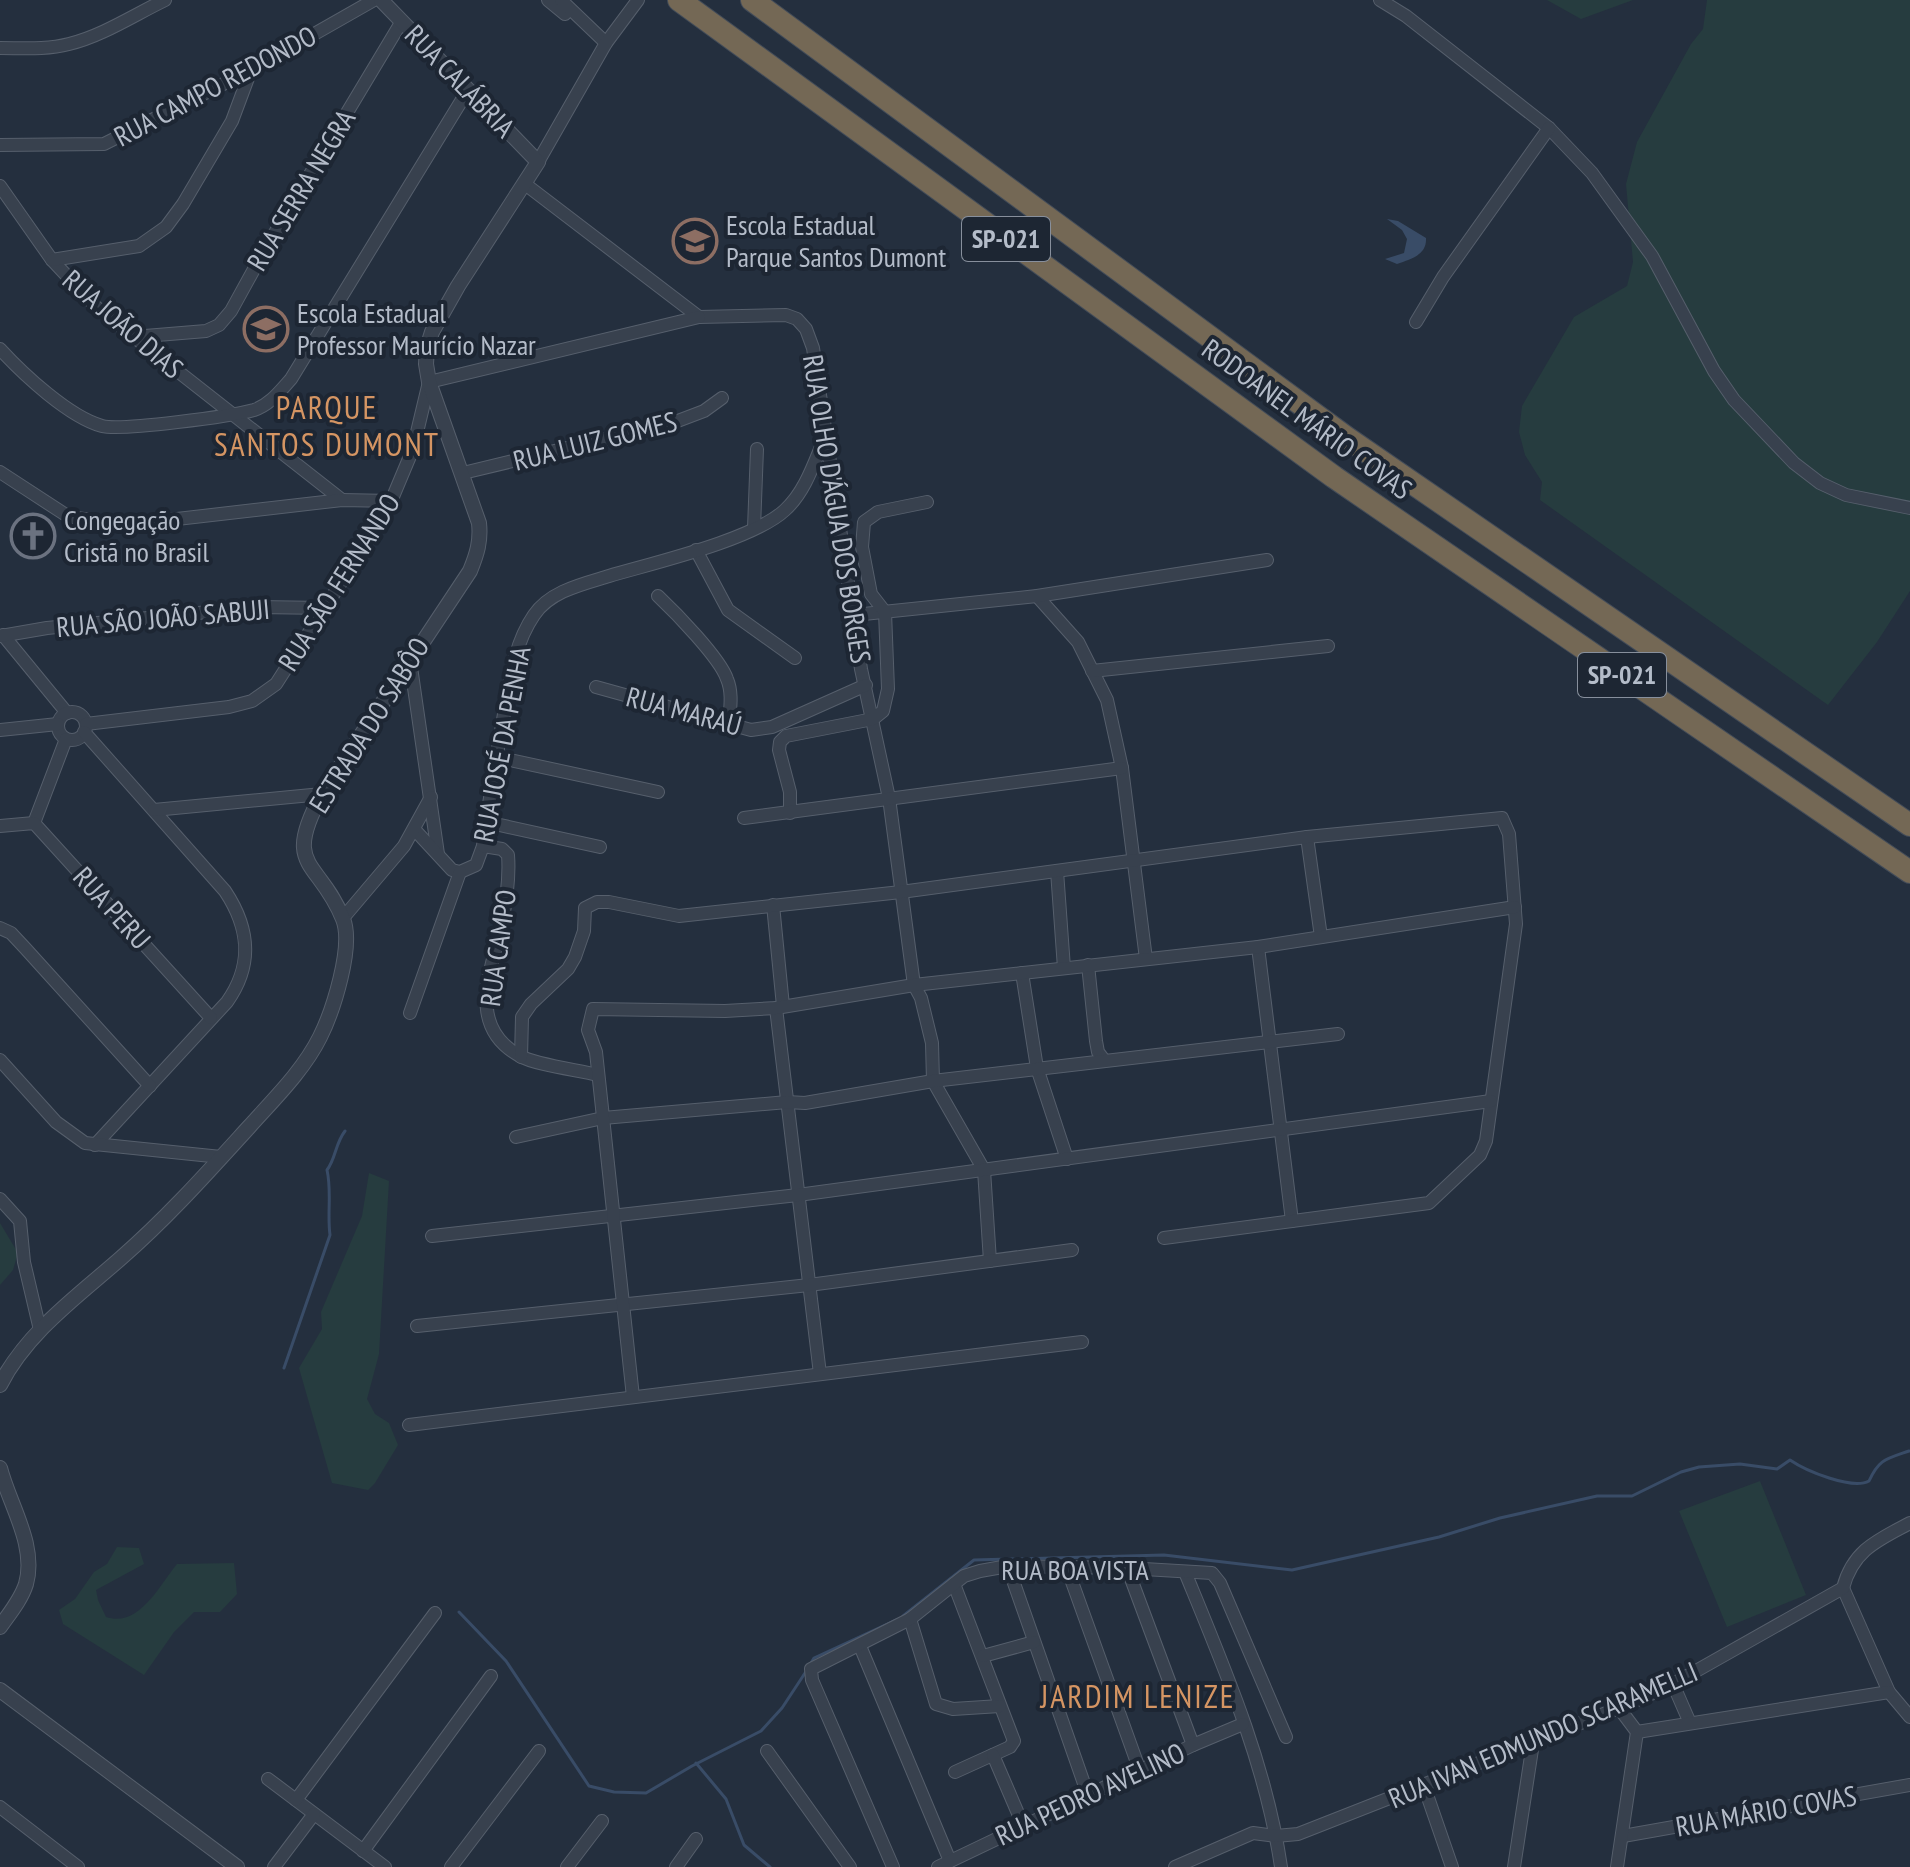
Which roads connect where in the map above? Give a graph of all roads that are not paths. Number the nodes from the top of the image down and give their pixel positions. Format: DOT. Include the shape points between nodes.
graph roads {
  1 [pos="165,0"];
  2 [pos="374,0"];
  3 [pos="381,0"];
  4 [pos="548,0"];
  5 [pos="561,0"];
  6 [pos="638,0"];
  7 [pos="679,0"];
  8 [pos="752,0"];
  9 [pos="1380,0"];
  10 [pos="402,21"];
  11 [pos="583,21"];
  12 [pos="606,43"];
  13 [pos="0,48"];
  14 [pos="251,70"];
  15 [pos="468,90"];
  16 [pos="1549,128"];
  17 [pos="0,145"];
  18 [pos="538,162"];
  19 [pos="525,184"];
  20 [pos="0,186"];
  21 [pos="52,260"];
  22 [pos="699,317"];
  23 [pos="1416,322"];
  24 [pos="133,337"];
  25 [pos="0,349"];
  26 [pos="429,382"];
  27 [pos="722,398"];
  28 [pos="231,414"];
  29 [pos="826,435"];
  30 [pos="757,449"];
  31 [pos="463,473"];
  32 [pos="3,480"];
  33 [pos="342,500"];
  34 [pos="392,501"];
  35 [pos="927,502"];
  36 [pos="1910,508"];
  37 [pos="754,528"];
  38 [pos="696,550"];
  39 [pos="1267,560"];
  40 [pos="658,596"];
  41 [pos="1037,596"];
  42 [pos="326,608"];
  43 [pos="885,612"];
  44 [pos="854,615"];
  45 [pos="2,636"];
  46 [pos="1328,646"];
  47 [pos="795,658"];
  48 [pos="410,660"];
  49 [pos="1092,671"];
  50 [pos="866,685"];
  51 [pos="596,687"];
  52 [pos="67,713"];
  53 [pos="873,719"];
  54 [pos="729,723"];
  55 [pos="58,724"];
  56 [pos="85,728"];
  57 [pos="0,730"];
  58 [pos="66,739"];
  59 [pos="496,757"];
  60 [pos="1122,768"];
  61 [pos="658,792"];
  62 [pos="322,794"];
  63 [pos="431,797"];
  64 [pos="889,798"];
  65 [pos="154,810"];
  66 [pos="790,813"];
  67 [pos="744,818"];
  68 [pos="486,822"];
  69 [pos="34,823"];
  70 [pos="1910,825"];
  71 [pos="0,826"];
  72 [pos="414,829"];
  73 [pos="1307,837"];
  74 [pos="483,846"];
  75 [pos="600,847"];
  76 [pos="438,855"];
  77 [pos="1133,861"];
  78 [pos="1057,871"];
  79 [pos="460,872"];
  80 [pos="1910,872"];
  81 [pos="901,892"];
  82 [pos="773,905"];
  83 [pos="1515,907"];
  84 [pos="343,918"];
  85 [pos="0,928"];
  86 [pos="1321,937"];
  87 [pos="1258,947"];
  88 [pos="1146,959"];
  89 [pos="1088,965"];
  90 [pos="1064,968"];
  91 [pos="1022,973"];
  92 [pos="914,985"];
  93 [pos="780,1007"];
  94 [pos="410,1013"];
  95 [pos="211,1018"];
  96 [pos="1338,1034"];
  97 [pos="1270,1042"];
  98 [pos="521,1057"];
  99 [pos="0,1060"];
  100 [pos="1104,1060"];
  101 [pos="1037,1068"];
  102 [pos="598,1075"];
  103 [pos="933,1081"];
  104 [pos="150,1086"];
  105 [pos="1491,1101"];
  106 [pos="787,1102"];
  107 [pos="603,1118"];
  108 [pos="1281,1130"];
  109 [pos="516,1137"];
  110 [pos="95,1145"];
  111 [pos="221,1157"];
  112 [pos="1067,1159"];
  113 [pos="984,1170"];
  114 [pos="798,1195"];
  115 [pos="0,1199"];
  116 [pos="612,1216"];
  117 [pos="1292,1221"];
  118 [pos="432,1236"];
  119 [pos="1164,1238"];
  120 [pos="1072,1250"];
  121 [pos="990,1261"];
  122 [pos="809,1285"];
  123 [pos="622,1306"];
  124 [pos="417,1326"];
  125 [pos="40,1330"];
  126 [pos="1082,1342"];
  127 [pos="820,1374"];
  128 [pos="0,1385"];
  129 [pos="633,1397"];
  130 [pos="409,1425"];
  131 [pos="0,1468"];
  132 [pos="1909,1525"];
  133 [pos="1008,1566"];
  134 [pos="1067,1568"];
  135 [pos="1127,1568"];
  136 [pos="1185,1572"];
  137 [pos="954,1584"];
  138 [pos="1843,1588"];
  139 [pos="435,1613"];
  140 [pos="910,1619"];
  141 [pos="0,1627"];
  142 [pos="1034,1642"];
  143 [pos="860,1646"];
  144 [pos="983,1656"];
  145 [pos="491,1676"];
  146 [pos="1673,1684"];
  147 [pos="0,1690"];
  148 [pos="1889,1692"];
  149 [pos="1000,1706"];
  150 [pos="1619,1708"];
  151 [pos="1910,1717"];
  152 [pos="1690,1723"];
  153 [pos="1243,1724"];
  154 [pos="1637,1732"];
  155 [pos="1286,1737"];
  156 [pos="1533,1743"];
  157 [pos="1193,1745"];
  158 [pos="539,1751"];
  159 [pos="767,1751"];
  160 [pos="993,1755"];
  161 [pos="1140,1771"];
  162 [pos="955,1772"];
  163 [pos="268,1779"];
  164 [pos="1910,1785"];
  165 [pos="1424,1786"];
  166 [pos="1088,1795"];
  167 [pos="296,1800"];
  168 [pos="0,1807"];
  169 [pos="314,1814"];
  170 [pos="602,1821"];
  171 [pos="1023,1825"];
  172 [pos="1276,1836"];
  173 [pos="1623,1836"];
  174 [pos="696,1839"];
  175 [pos="363,1851"];
  176 [pos="944,1864"];
  177 [pos="78,1867"];
  178 [pos="237,1867"];
  179 [pos="274,1867"];
  180 [pos="385,1867"];
  181 [pos="451,1867"];
  182 [pos="567,1867"];
  183 [pos="676,1867"];
  184 [pos="850,1867"];
  185 [pos="893,1867"];
  186 [pos="1175,1867"];
  187 [pos="1281,1867"];
  188 [pos="1452,1867"];
  189 [pos="1514,1867"];
  190 [pos="1617,1867"];
  1 -- 13 [label="street" via="66,45"];
  2 -- 14 [label="street, RUA CAMPO REDONDO"];
  3 -- 10 [label="street, RUA CALÁBRIA"];
  4 -- 11 [label="street"];
  5 -- 11 [label="street"];
  6 -- 12 [label="street, ESTRADA DO SABÔO"];
  7 -- 80 [label="highway, RODOANEL MÁRIO COVAS / SP-021" via="1334,477"];
  8 -- 70 [label="highway, RODOANEL MÁRIO COVAS / SP-021" via="1347,438"];
  9 -- 16 [label="street"];
  10 -- 15 [label="street, RUA CALÁBRIA"];
  10 -- 24 [label="street, RUA SERRA NEGRA" via="231,311 206,331"];
  11 -- 12 [label="street"];
  12 -- 18 [label="street, ESTRADA DO SABÔO"];
  14 -- 17 [label="street, RUA CAMPO REDONDO" via="104,144"];
  14 -- 21 [label="street" via="232,121 166,227 139,246"];
  15 -- 18 [label="street, RUA CALÁBRIA"];
  15 -- 28 [label="street" via="291,379 265,405"];
  16 -- 23 [label="street"];
  16 -- 36 [label="street" via="1608,193 1652,256 1714,371 1761,430 1820,483 1846,495"];
  18 -- 19 [label="street, ESTRADA DO SABÔO"];
  19 -- 22 [label="street"];
  19 -- 26 [label="street, ESTRADA DO SABÔO" via="432,332 426,364"];
  20 -- 21 [label="street, RUA JOÃO DIAS"];
  21 -- 24 [label="street, RUA JOÃO DIAS"];
  22 -- 26 [label="street"];
  22 -- 29 [label="street, RUA OLHO D'ÁGUA DOS BORGES" via="774,313 797,319 813,348"];
  24 -- 28 [label="street, RUA JOÃO DIAS"];
  25 -- 28 [label="street" via="32,382 103,426"];
  26 -- 31 [label="street, ESTRADA DO SABÔO"];
  26 -- 34 [label="street, RUA SÃO FERNANDO" via="413,449"];
  27 -- 31 [label="street, RUA LUIZ GOMES" via="692,417"];
  28 -- 33 [label="street, RUA JOÃO DIAS"];
  29 -- 37 [label="street, RUA JOSÉ DA PENHA" via="798,495 784,511"];
  29 -- 44 [label="street, RUA OLHO D'ÁGUA DOS BORGES"];
  30 -- 37 [label="street"];
  31 -- 48 [label="street, ESTRADA DO SABÔO" via="479,523 477,555"];
  32 -- 33 [label="street" via="69,517 114,523"];
  33 -- 34 [label="street"];
  34 -- 42 [label="street, RUA SÃO FERNANDO"];
  35 -- 43 [label="street" via="878,512 864,522 862,547 871,594"];
  37 -- 38 [label="street, RUA JOSÉ DA PENHA"];
  38 -- 47 [label="street" via="728,610"];
  38 -- 59 [label="street, RUA JOSÉ DA PENHA" via="574,587 535,613 511,673"];
  39 -- 41 [label="street"];
  40 -- 54 [label="street" via="720,665 730,690"];
  41 -- 43 [label="street"];
  41 -- 49 [label="street" via="1078,642"];
  42 -- 45 [label="street, RUA SÃO JOÃO SABUJI" via="258,607"];
  42 -- 56 [label="street, RUA SÃO FERNANDO" via="276,684 252,701"];
  43 -- 44 [label="street"];
  43 -- 53 [label="street" via="888,689 883,711"];
  44 -- 50 [label="street, RUA OLHO D'ÁGUA DOS BORGES"];
  45 -- 52 [label="street"];
  46 -- 49 [label="street"];
  48 -- 62 [label="street, ESTRADA DO SABÔO"];
  48 -- 63 [label="street"];
  49 -- 60 [label="street" via="1107,700"];
  50 -- 53 [label="street, RUA OLHO D'ÁGUA DOS BORGES"];
  50 -- 54 [label="street, RUA MARAÚ" via="772,727 751,730"];
  51 -- 54 [label="street, RUA MARAÚ"];
  52 -- 55 [label="street"];
  52 -- 56 [label="street" via="79,714"];
  53 -- 64 [label="street, RUA OLHO D'ÁGUA DOS BORGES"];
  53 -- 66 [label="street" via="786,736 780,742"];
  55 -- 57 [label="street"];
  55 -- 58 [label="street"];
  56 -- 58 [label="street" via="78,739"];
  56 -- 65 [label="street"];
  58 -- 69 [label="street"];
  59 -- 61 [label="street"];
  59 -- 68 [label="street, RUA JOSÉ DA PENHA"];
  60 -- 64 [label="street"];
  60 -- 77 [label="street"];
  62 -- 65 [label="street"];
  62 -- 84 [label="street, ESTRADA DO SABÔO" via="307,825 304,848"];
  63 -- 72 [label="street"];
  63 -- 76 [label="street"];
  64 -- 66 [label="street"];
  64 -- 81 [label="street, RUA OLHO D'ÁGUA DOS BORGES"];
  65 -- 95 [label="street" via="225,891 243,924 244,962 236,989"];
  66 -- 67 [label="street"];
  68 -- 74 [label="street, RUA JOSÉ DA PENHA"];
  68 -- 75 [label="street"];
  69 -- 71 [label="street"];
  69 -- 95 [label="street, RUA PERU"];
  72 -- 76 [label="street, RUA JOSÉ DA PENHA"];
  72 -- 84 [label="street"];
  73 -- 77 [label="street"];
  73 -- 83 [label="street" via="1502,818 1509,834"];
  73 -- 86 [label="street"];
  74 -- 79 [label="street, RUA JOSÉ DA PENHA" via="476,865"];
  74 -- 98 [label="street, RUA CAMPO" via="502,849 509,862 487,990 488,1019 499,1040"];
  76 -- 79 [label="street, RUA JOSÉ DA PENHA"];
  77 -- 78 [label="street"];
  77 -- 88 [label="street"];
  78 -- 81 [label="street"];
  78 -- 90 [label="street"];
  79 -- 94 [label="street"];
  81 -- 82 [label="street"];
  81 -- 92 [label="street, RUA OLHO D'ÁGUA DOS BORGES"];
  82 -- 93 [label="street"];
  82 -- 98 [label="street" via="679,916 591,903 585,908 581,942 568,969 525,1010"];
  83 -- 86 [label="street"];
  83 -- 105 [label="street"];
  84 -- 111 [label="street" via="345,954 320,1038 289,1082"];
  85 -- 104 [label="street" via="11,933"];
  86 -- 87 [label="street"];
  87 -- 88 [label="street"];
  87 -- 97 [label="street"];
  88 -- 89 [label="street"];
  89 -- 90 [label="street"];
  89 -- 100 [label="street" via="1096,1041"];
  90 -- 91 [label="street"];
  91 -- 92 [label="street"];
  91 -- 101 [label="street"];
  92 -- 93 [label="street"];
  92 -- 103 [label="street, RUA OLHO D'ÁGUA DOS BORGES" via="932,1043"];
  93 -- 102 [label="street" via="593,1009 588,1030"];
  93 -- 106 [label="street"];
  95 -- 104 [label="street"];
  96 -- 97 [label="street"];
  97 -- 100 [label="street"];
  97 -- 108 [label="street"];
  98 -- 102 [label="street"];
  99 -- 110 [label="street" via="65,1131"];
  100 -- 101 [label="street"];
  101 -- 103 [label="street"];
  101 -- 112 [label="street"];
  102 -- 107 [label="street"];
  103 -- 106 [label="street"];
  103 -- 113 [label="street"];
  104 -- 110 [label="street"];
  105 -- 108 [label="street"];
  105 -- 117 [label="street" via="1480,1155 1429,1203"];
  106 -- 107 [label="street"];
  106 -- 114 [label="street"];
  107 -- 109 [label="street"];
  107 -- 116 [label="street"];
  108 -- 112 [label="street"];
  108 -- 117 [label="street"];
  110 -- 111 [label="street"];
  111 -- 125 [label="street" via="145,1238"];
  112 -- 113 [label="street"];
  113 -- 114 [label="street"];
  113 -- 121 [label="street"];
  114 -- 116 [label="street"];
  114 -- 122 [label="street"];
  115 -- 125 [label="street" via="20,1221"];
  116 -- 118 [label="street"];
  116 -- 123 [label="street"];
  117 -- 119 [label="street"];
  120 -- 121 [label="street"];
  121 -- 122 [label="street"];
  122 -- 123 [label="street"];
  122 -- 127 [label="street"];
  123 -- 124 [label="street"];
  123 -- 129 [label="street"];
  125 -- 128 [label="street"];
  126 -- 127 [label="street"];
  127 -- 129 [label="street"];
  129 -- 130 [label="street"];
  131 -- 141 [label="street" via="26,1546 28,1571 18,1601"];
  132 -- 138 [label="street" via="1855,1559"];
  133 -- 134 [label="street, RUA BOA VISTA"];
  133 -- 137 [label="street, RUA BOA VISTA" via="964,1576"];
  133 -- 142 [label="street"];
  134 -- 135 [label="street, RUA BOA VISTA"];
  134 -- 161 [label="street"];
  135 -- 136 [label="street, RUA BOA VISTA"];
  135 -- 157 [label="street"];
  136 -- 153 [label="street, RUA BOA VISTA"];
  136 -- 155 [label="street, RUA BOA VISTA" via="1204,1571 1216,1577"];
  137 -- 140 [label="street, RUA BOA VISTA"];
  137 -- 144 [label="street"];
  138 -- 146 [label="street, RUA IVAN EDMUNDO SCARAMELLI"];
  138 -- 148 [label="street"];
  139 -- 167 [label="street"];
  140 -- 143 [label="street, RUA BOA VISTA"];
  140 -- 149 [label="street" via="936,1704 953,1709"];
  142 -- 144 [label="street"];
  142 -- 166 [label="street"];
  143 -- 176 [label="street"];
  143 -- 185 [label="street, RUA BOA VISTA" via="815,1665 812,1680"];
  144 -- 149 [label="street"];
  145 -- 175 [label="street"];
  146 -- 150 [label="street, RUA IVAN EDMUNDO SCARAMELLI"];
  146 -- 152 [label="street"];
  147 -- 178 [label="street"];
  148 -- 151 [label="street"];
  148 -- 152 [label="street"];
  149 -- 160 [label="street" via="1014,1741"];
  150 -- 154 [label="street"];
  150 -- 156 [label="street, RUA IVAN EDMUNDO SCARAMELLI"];
  152 -- 154 [label="street"];
  153 -- 157 [label="street, RUA PEDRO AVELINO"];
  153 -- 172 [label="street, RUA BOA VISTA"];
  154 -- 173 [label="street"];
  156 -- 165 [label="street, RUA IVAN EDMUNDO SCARAMELLI"];
  156 -- 189 [label="street"];
  157 -- 161 [label="street, RUA PEDRO AVELINO"];
  158 -- 181 [label="street"];
  159 -- 184 [label="street"];
  160 -- 162 [label="street"];
  160 -- 171 [label="street"];
  161 -- 166 [label="street, RUA PEDRO AVELINO"];
  163 -- 167 [label="street"];
  164 -- 173 [label="street, RUA MÁRIO COVAS"];
  165 -- 172 [label="street, RUA IVAN EDMUNDO SCARAMELLI" via="1298,1834"];
  165 -- 188 [label="street"];
  166 -- 171 [label="street, RUA PEDRO AVELINO"];
  167 -- 169 [label="street"];
  168 -- 177 [label="street"];
  169 -- 175 [label="street"];
  169 -- 179 [label="street"];
  170 -- 182 [label="street"];
  171 -- 176 [label="street, RUA PEDRO AVELINO"];
  172 -- 186 [label="street, RUA IVAN EDMUNDO SCARAMELLI" via="1253,1833"];
  172 -- 187 [label="street, RUA BOA VISTA"];
  173 -- 190 [label="street"];
  174 -- 183 [label="street"];
  175 -- 180 [label="street"];
}
